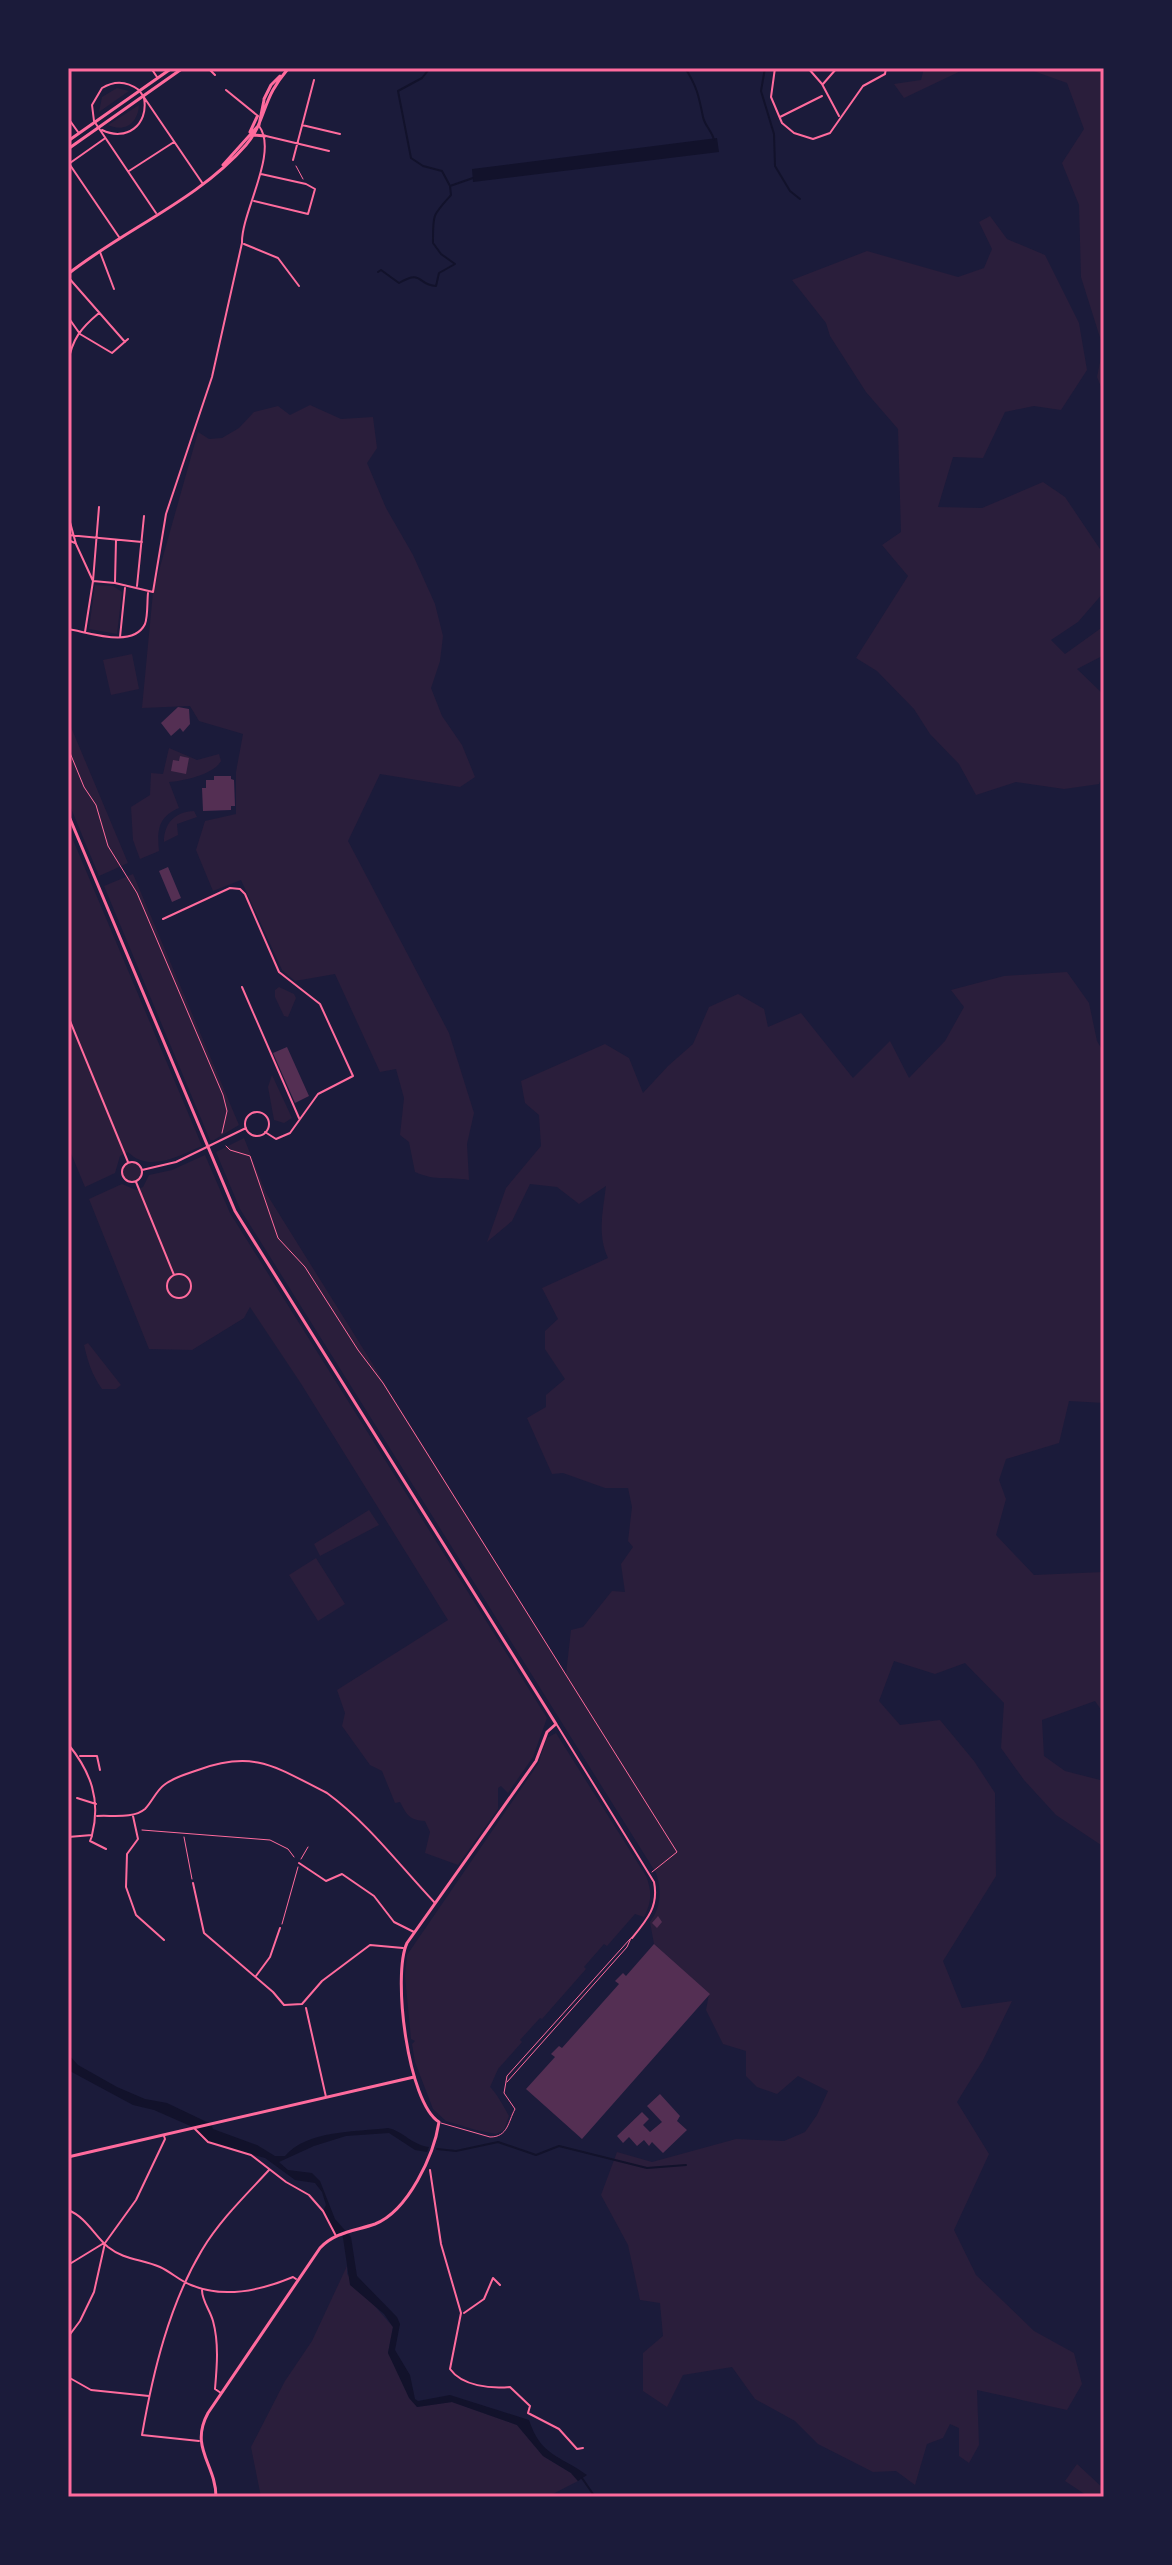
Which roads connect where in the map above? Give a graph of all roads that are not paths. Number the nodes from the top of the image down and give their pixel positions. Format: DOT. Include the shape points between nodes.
graph roads {
  1 [pos="151,68"];
  2 [pos="172,68"];
  3 [pos="182,68"];
  4 [pos="208,68"];
  5 [pos="775,68"];
  6 [pos="808,68"];
  7 [pos="837,68"];
  8 [pos="886,68"];
  9 [pos="288,69"];
  10 [pos="215,75"];
  11 [pos="158,78"];
  12 [pos="314,80"];
  13 [pos="822,84"];
  14 [pos="139,90"];
  15 [pos="226,90"];
  16 [pos="142,95"];
  17 [pos="822,96"];
  18 [pos="264,100"];
  19 [pos="258,116"];
  20 [pos="840,117"];
  21 [pos="68,118"];
  22 [pos="779,118"];
  23 [pos="94,121"];
  24 [pos="259,125"];
  25 [pos="301,125"];
  26 [pos="98,126"];
  27 [pos="79,133"];
  28 [pos="340,134"];
  29 [pos="254,135"];
  30 [pos="265,136"];
  31 [pos="106,138"];
  32 [pos="68,141"];
  33 [pos="174,142"];
  34 [pos="296,143"];
  35 [pos="242,144"];
  36 [pos="68,149"];
  37 [pos="329,151"];
  38 [pos="293,160"];
  39 [pos="68,163"];
  40 [pos="128,172"];
  41 [pos="260,174"];
  42 [pos="212,177"];
  43 [pos="203,184"];
  44 [pos="253,200"];
  45 [pos="156,214"];
  46 [pos="119,237"];
  47 [pos="242,243"];
  48 [pos="99,251"];
  49 [pos="68,275"];
  50 [pos="299,286"];
  51 [pos="114,289"];
  52 [pos="100,312"];
  53 [pos="68,317"];
  54 [pos="79,330"];
  55 [pos="68,363"];
  56 [pos="99,507"];
  57 [pos="68,515"];
  58 [pos="144,516"];
  59 [pos="68,535"];
  60 [pos="73,536"];
  61 [pos="95,537"];
  62 [pos="116,539"];
  63 [pos="68,540"];
  64 [pos="142,542"];
  65 [pos="76,544"];
  66 [pos="93,581"];
  67 [pos="115,583"];
  68 [pos="126,587"];
  69 [pos="137,589"];
  70 [pos="150,592"];
  71 [pos="68,629"];
  72 [pos="85,632"];
  73 [pos="120,638"];
  74 [pos="68,814"];
  75 [pos="163,919"];
  76 [pos="242,987"];
  77 [pos="68,1016"];
  78 [pos="300,1118"];
  79 [pos="246,1130"];
  80 [pos="265,1132"];
  81 [pos="208,1148"];
  82 [pos="128,1162"];
  83 [pos="142,1170"];
  84 [pos="136,1182"];
  85 [pos="174,1275"];
  86 [pos="556,1724"];
  87 [pos="68,1744"];
  88 [pos="79,1756"];
  89 [pos="100,1770"];
  90 [pos="77,1798"];
  91 [pos="97,1805"];
  92 [pos="133,1815"];
  93 [pos="97,1816"];
  94 [pos="92,1835"];
  95 [pos="68,1837"];
  96 [pos="106,1849"];
  97 [pos="299,1863"];
  98 [pos="193,1883"];
  99 [pos="436,1904"];
  100 [pos="280,1928"];
  101 [pos="415,1932"];
  102 [pos="632,1938"];
  103 [pos="164,1940"];
  104 [pos="405,1949"];
  105 [pos="255,1977"];
  106 [pos="306,2008"];
  107 [pos="414,2077"];
  108 [pos="327,2098"];
  109 [pos="439,2122"];
  110 [pos="195,2128"];
  111 [pos="164,2135"];
  112 [pos="68,2157"];
  113 [pos="269,2170"];
  114 [pos="430,2170"];
  115 [pos="68,2210"];
  116 [pos="336,2236"];
  117 [pos="105,2243"];
  118 [pos="68,2265"];
  119 [pos="297,2280"];
  120 [pos="185,2282"];
  121 [pos="500,2285"];
  122 [pos="203,2289"];
  123 [pos="461,2313"];
  124 [pos="68,2337"];
  125 [pos="68,2377"];
  126 [pos="221,2393"];
  127 [pos="150,2396"];
  128 [pos="200,2441"];
  129 [pos="583,2448"];
  130 [pos="216,2497"];
  1 -- 11 [label="street"];
  2 -- 11 [label="main road"];
  3 -- 16 [label="main road"];
  4 -- 10 [label="street"];
  5 -- 22 [label="street" via="771,97"];
  6 -- 13 [label="street"];
  7 -- 13 [label="street"];
  8 -- 20 [label="street" via="885,74 863,86"];
  9 -- 18 [label="main road"];
  9 -- 24 [label="main road" via="272,91"];
  11 -- 14 [label="main road"];
  12 -- 25 [label="street"];
  13 -- 20 [label="street"];
  14 -- 16 [label="street"];
  14 -- 23 [label="main road"];
  14 -- 23 [label="street" via="120,82 102,88 92,105"];
  15 -- 19 [label="street"];
  16 -- 26 [label="main road"];
  16 -- 26 [label="street" via="144,115 132,131 116,135"];
  16 -- 33 [label="street"];
  17 -- 22 [label="street"];
  18 -- 19 [label="main road"];
  18 -- 24 [label="main road"];
  19 -- 35 [label="main road"];
  20 -- 22 [label="street" via="830,133 813,139 786,128"];
  21 -- 27 [label="street"];
  23 -- 26 [label="street"];
  23 -- 27 [label="main road"];
  24 -- 29 [label="main road"];
  24 -- 30 [label="street"];
  24 -- 35 [label="main road"];
  25 -- 28 [label="street"];
  25 -- 34 [label="street"];
  26 -- 31 [label="street"];
  26 -- 36 [label="main road"];
  27 -- 32 [label="main road"];
  29 -- 30 [label="main road"];
  29 -- 42 [label="main road"];
  30 -- 34 [label="street"];
  30 -- 41 [label="street"];
  31 -- 39 [label="street"];
  31 -- 40 [label="street"];
  33 -- 40 [label="street"];
  33 -- 43 [label="street"];
  34 -- 37 [label="street"];
  34 -- 38 [label="street"];
  35 -- 42 [label="main road"];
  39 -- 46 [label="street"];
  40 -- 45 [label="street"];
  41 -- 44 [label="street"];
  41 -- 44 [label="street" via="315,189 308,214"];
  42 -- 43 [label="main road"];
  43 -- 45 [label="main road"];
  44 -- 47 [label="street"];
  45 -- 46 [label="main road"];
  46 -- 48 [label="main road"];
  47 -- 50 [label="street" via="278,258"];
  47 -- 70 [label="street" via="212,377 170,501"];
  48 -- 49 [label="main road"];
  48 -- 51 [label="street"];
  49 -- 52 [label="street"];
  52 -- 54 [label="street"];
  52 -- 54 [label="street" via="126,340 112,353"];
  53 -- 54 [label="street"];
  54 -- 55 [label="street"];
  56 -- 61 [label="street"];
  57 -- 60 [label="street"];
  58 -- 64 [label="street"];
  59 -- 60 [label="street"];
  60 -- 61 [label="street"];
  60 -- 65 [label="street"];
  61 -- 62 [label="street"];
  61 -- 66 [label="street"];
  62 -- 64 [label="street"];
  62 -- 67 [label="street"];
  63 -- 65 [label="street"];
  64 -- 69 [label="street"];
  65 -- 66 [label="street"];
  66 -- 67 [label="street"];
  66 -- 72 [label="street"];
  67 -- 68 [label="street"];
  68 -- 69 [label="street"];
  68 -- 73 [label="street"];
  69 -- 70 [label="street"];
  70 -- 73 [label="street" via="145,623 138,633"];
  71 -- 72 [label="street"];
  72 -- 73 [label="street"];
  74 -- 81 [label="main road"];
  75 -- 78 [label="street" via="230,888 245,894 279,972 320,1004 353,1076 318,1094"];
  76 -- 78 [label="street"];
  77 -- 82 [label="street"];
  78 -- 80 [label="street" via="283,1138"];
  79 -- 80 [label="street"];
  79 -- 80 [label="street" via="248,1116 260,1112 268,1121"];
  79 -- 81 [label="street"];
  81 -- 83 [label="street"];
  81 -- 86 [label="main road" via="240,1220"];
  82 -- 83 [label="street"];
  82 -- 84 [label="street" via="123,1177"];
  83 -- 84 [label="street"];
  84 -- 85 [label="street"];
  85 -- 85 [label="street" via="167,1289 183,1298 190,1282"];
  86 -- 99 [label="main road"];
  86 -- 102 [label="street" via="655,1886 651,1915"];
  87 -- 88 [label="street"];
  88 -- 89 [label="street" via="97,1756"];
  88 -- 91 [label="street"];
  90 -- 91 [label="street"];
  91 -- 93 [label="street"];
  92 -- 93 [label="street"];
  92 -- 99 [label="street" via="147,1808 173,1779 231,1761 265,1762 337,1800"];
  92 -- 103 [label="street" via="138,1839 127,1854 126,1887 136,1915"];
  93 -- 94 [label="street"];
  94 -- 95 [label="street"];
  94 -- 96 [label="street" via="90,1841"];
  97 -- 101 [label="street" via="326,1881 342,1874 374,1896 394,1922"];
  98 -- 105 [label="street" via="204,1933"];
  99 -- 101 [label="main road"];
  100 -- 105 [label="street" via="270,1957"];
  101 -- 104 [label="main road"];
  102 -- 109 [label="lane" via="505,2084 505,2097 515,2109 501,2135 490,2137"];
  104 -- 105 [label="street" via="368,1946 298,2006 284,2005"];
  104 -- 107 [label="main road" via="400,1975"];
  106 -- 108 [label="street"];
  107 -- 108 [label="main road"];
  107 -- 109 [label="main road" via="429,2114"];
  108 -- 110 [label="main road"];
  109 -- 116 [label="main road" via="427,2163 398,2208 381,2221"];
  110 -- 111 [label="main road"];
  110 -- 113 [label="street" via="208,2142 248,2153"];
  111 -- 112 [label="main road"];
  111 -- 117 [label="street" via="136,2200"];
  113 -- 116 [label="street" via="316,2202"];
  113 -- 120 [label="street" via="214,2232"];
  114 -- 123 [label="street" via="441,2244"];
  115 -- 117 [label="street"];
  116 -- 119 [label="main road"];
  117 -- 118 [label="street"];
  117 -- 120 [label="street" via="127,2259 158,2266"];
  117 -- 124 [label="street" via="94,2292"];
  119 -- 122 [label="street" via="241,2292"];
  119 -- 126 [label="main road"];
  120 -- 122 [label="street"];
  120 -- 127 [label="street"];
  121 -- 123 [label="street" via="493,2278 484,2299"];
  122 -- 126 [label="street" via="214,2325 215,2389"];
  123 -- 129 [label="street" via="450,2360 455,2376 491,2389 510,2387 530,2406 528,2413 559,2429 577,2449"];
  125 -- 127 [label="street" via="91,2390"];
  126 -- 128 [label="main road" via="204,2420"];
  127 -- 128 [label="street" via="142,2435"];
  128 -- 130 [label="main road"];
}
